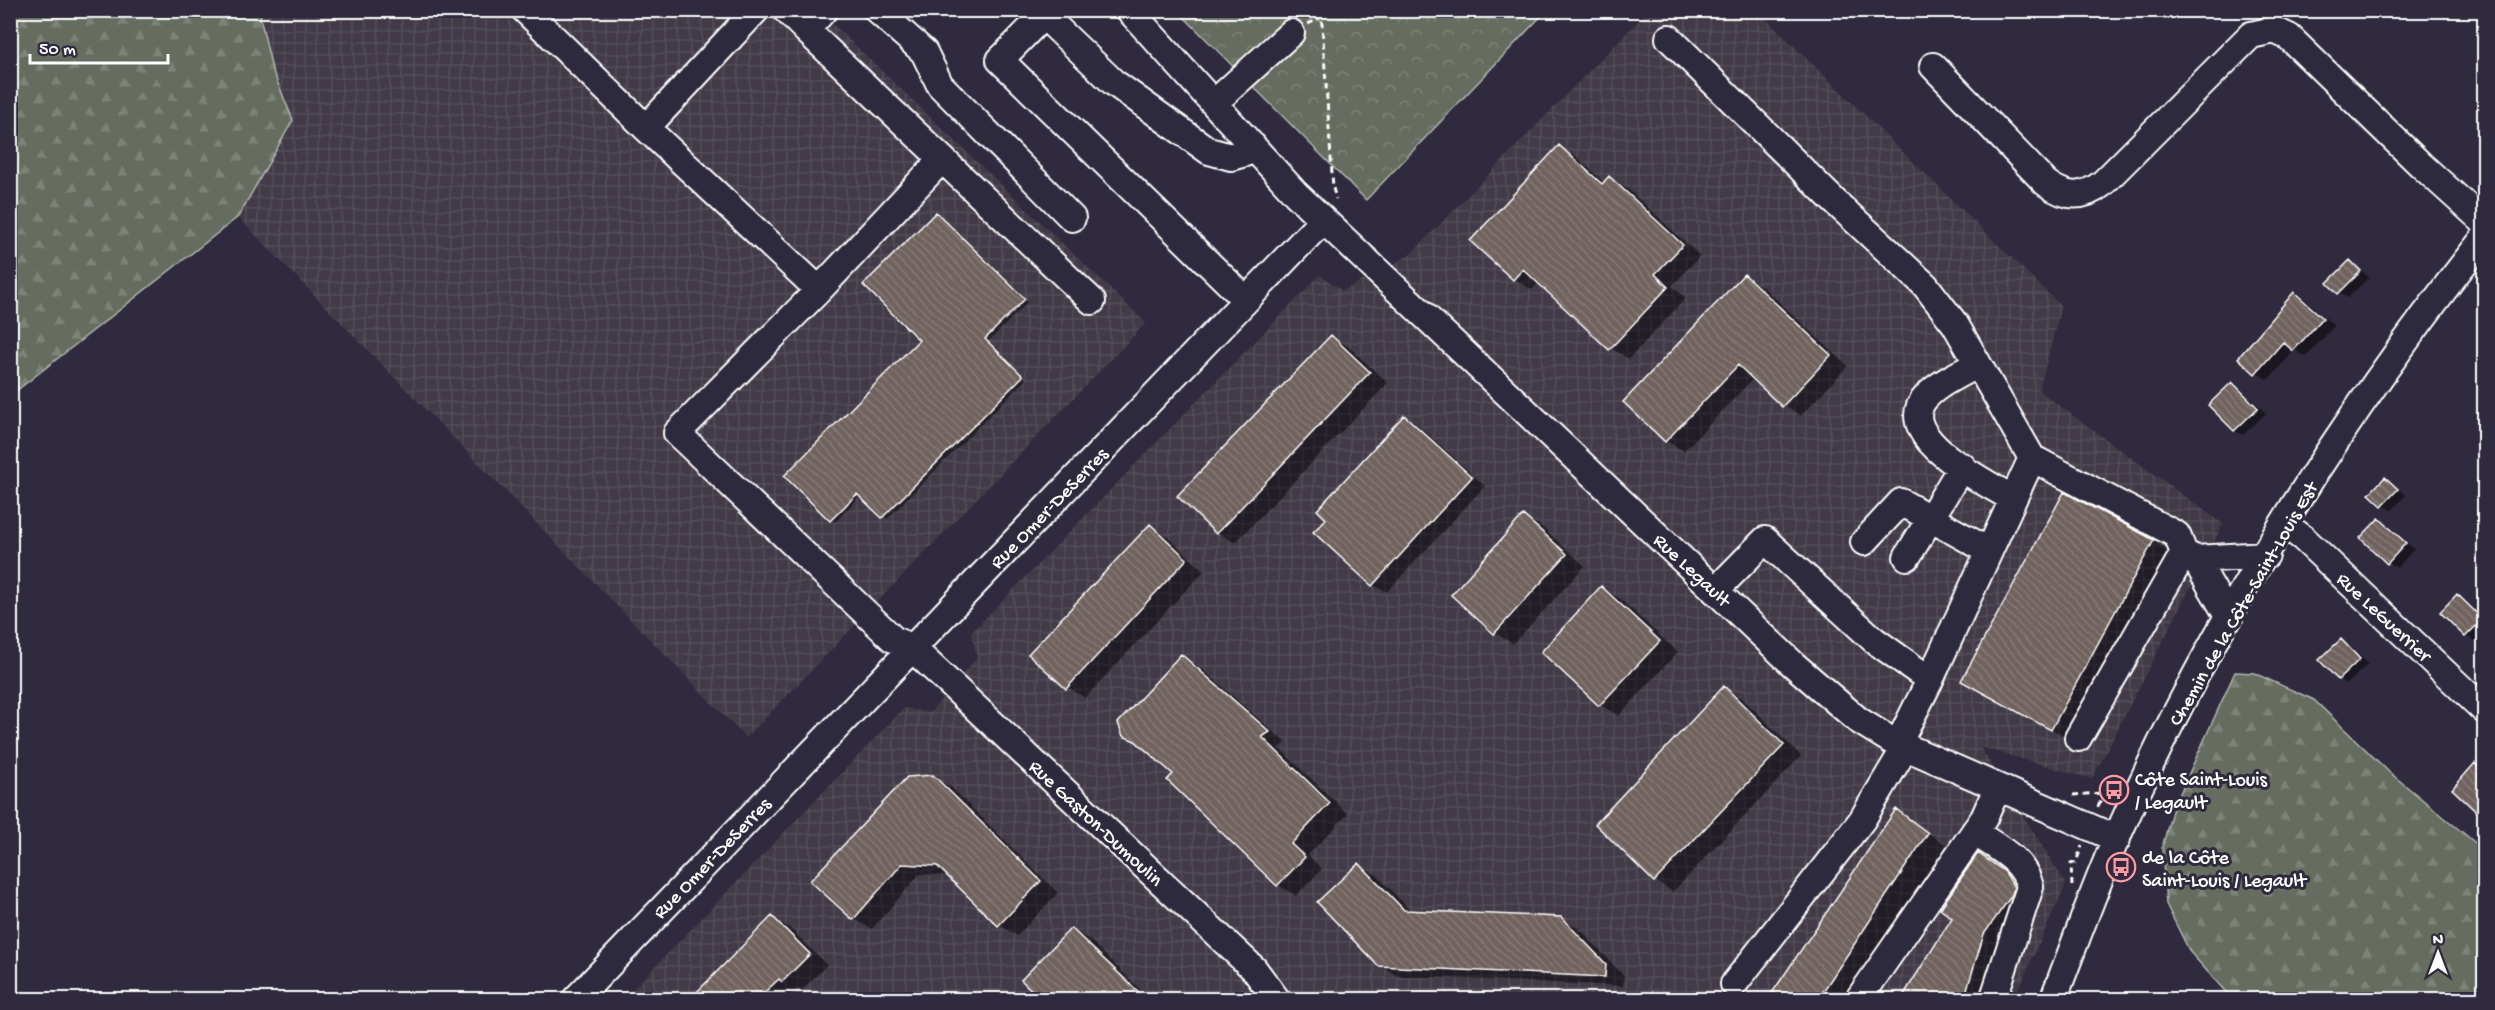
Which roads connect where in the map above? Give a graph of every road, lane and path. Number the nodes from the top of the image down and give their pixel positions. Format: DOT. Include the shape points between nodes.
graph roads {
  1 [pos="525,10"];
  2 [pos="756,10"];
  3 [pos="786,10"];
  4 [pos="824,10"];
  5 [pos="876,10"];
  6 [pos="1129,10"];
  7 [pos="1321,10"];
  8 [pos="1041,13"];
  9 [pos="806,30"];
  10 [pos="1291,33"];
  11 [pos="1669,38"];
  12 [pos="1933,66"];
  13 [pos="1214,103"];
  14 [pos="646,128"];
  15 [pos="1253,146"];
  16 [pos="942,159"];
  17 [pos="1330,212"];
  18 [pos="1072,218"];
  19 [pos="2484,222"];
  20 [pos="2484,237"];
  21 [pos="819,290"];
  22 [pos="1245,299"];
  23 [pos="1092,301"];
  24 [pos="1978,364"];
  25 [pos="2032,458"];
  26 [pos="1962,466"];
  27 [pos="2013,499"];
  28 [pos="1930,519"];
  29 [pos="2284,524"];
  30 [pos="1864,542"];
  31 [pos="1989,551"];
  32 [pos="2266,555"];
  33 [pos="2189,556"];
  34 [pos="1907,557"];
  35 [pos="1715,591"];
  36 [pos="2229,618"];
  37 [pos="912,648"];
  38 [pos="1930,680"];
  39 [pos="2484,710"];
  40 [pos="2078,738"];
  41 [pos="1902,746"];
  42 [pos="1997,789"];
  43 [pos="1974,832"];
  44 [pos="2117,838"];
  45 [pos="1734,984"];
  46 [pos="575,999"];
  47 [pos="1276,999"];
  48 [pos="1858,999"];
  49 [pos="1993,999"];
  50 [pos="2053,999"];
  1 -- 14 [label="street"];
  2 -- 14 [label="street"];
  3 -- 9 [label="street"];
  4 -- 9 [label="street"];
  5 -- 18 [label="street" via="924,52 940,85"];
  6 -- 13 [label="street"];
  7 -- 17 [label="path" via="1333,188"];
  8 -- 15 [label="street" via="1113,82 1209,151 1231,157"];
  8 -- 22 [label="street" via="1000,60"];
  9 -- 16 [label="street"];
  10 -- 13 [label="street"];
  11 -- 24 [label="street" via="1833,201 1925,285 1955,324"];
  12 -- 19 [label="street" via="2046,183 2061,193 2078,195 2103,183 2246,39 2259,32 2279,30"];
  13 -- 15 [label="street"];
  14 -- 21 [label="street"];
  15 -- 17 [label="street"];
  16 -- 21 [label="street"];
  16 -- 23 [label="street"];
  17 -- 22 [label="street, Rue Omer-DeSerres"];
  17 -- 35 [label="street, Rue Legault"];
  20 -- 29 [label="street, Chemin de la Côte-Saint-Louis Est" via="2378,381"];
  21 -- 37 [label="street, Rue Gaston-Dumoulin" via="677,434 893,639"];
  22 -- 37 [label="street, Rue Omer-DeSerres"];
  24 -- 25 [label="street"];
  24 -- 26 [label="street" via="1926,397 1920,414 1930,444"];
  25 -- 27 [label="street"];
  25 -- 33 [label="street" via="2177,536"];
  26 -- 27 [label="street"];
  26 -- 28 [label="street"];
  27 -- 31 [label="street"];
  28 -- 30 [label="street" via="1901,502"];
  28 -- 31 [label="street"];
  28 -- 34 [label="street"];
  29 -- 32 [label="street, Chemin de la Côte-Saint-Louis Est"];
  29 -- 39 [label="street, Rue LeGuerrier"];
  31 -- 38 [label="street"];
  32 -- 33 [label="street"];
  32 -- 36 [label="street, Chemin de la Côte-Saint-Louis Est"];
  33 -- 36 [label="street"];
  33 -- 40 [label="street"];
  35 -- 38 [label="street" via="1765,540 1874,640"];
  35 -- 41 [label="street, Rue Legault" via="1848,713"];
  36 -- 44 [label="street, Chemin de la Côte-Saint-Louis Est"];
  37 -- 46 [label="street, Rue Omer-DeSerres"];
  37 -- 47 [label="street, Rue Gaston-Dumoulin" via="1254,969"];
  38 -- 41 [label="street"];
  41 -- 42 [label="street, Rue Legault"];
  41 -- 45 [label="street" via="1862,820"];
  42 -- 43 [label="street"];
  42 -- 44 [label="street, Rue Legault"];
  43 -- 48 [label="street"];
  43 -- 49 [label="street" via="2013,858 2023,869 2030,887"];
  44 -- 50 [label="street, Chemin de la Côte-Saint-Louis Est"];
}
